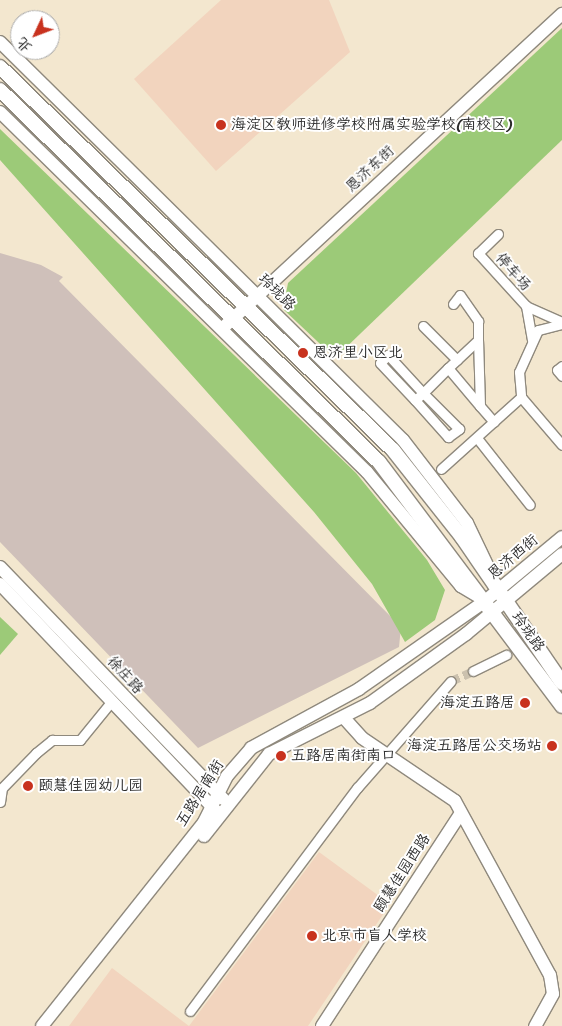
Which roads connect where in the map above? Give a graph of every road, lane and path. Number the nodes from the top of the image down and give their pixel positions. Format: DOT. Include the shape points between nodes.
graph roads {
  1 [pos="562,14"];
  2 [pos="0,42"];
  3 [pos="0,67"];
  4 [pos="0,90"];
  5 [pos="0,112"];
  6 [pos="498,234"];
  7 [pos="257,296"];
  8 [pos="452,304"];
  9 [pos="246,306"];
  10 [pos="526,306"];
  11 [pos="228,323"];
  12 [pos="562,323"];
  13 [pos="423,326"];
  14 [pos="478,340"];
  15 [pos="532,340"];
  16 [pos="457,360"];
  17 [pos="562,366"];
  18 [pos="448,368"];
  19 [pos="562,376"];
  20 [pos="423,393"];
  21 [pos="521,397"];
  22 [pos="416,400"];
  23 [pos="480,406"];
  24 [pos="494,422"];
  25 [pos="477,438"];
  26 [pos="562,445"];
  27 [pos="441,469"];
  28 [pos="530,505"];
  29 [pos="562,537"];
  30 [pos="562,554"];
  31 [pos="0,567"];
  32 [pos="0,584"];
  33 [pos="499,590"];
  34 [pos="508,602"];
  35 [pos="490,606"];
  36 [pos="506,655"];
  37 [pos="473,671"];
  38 [pos="451,682"];
  39 [pos="562,683"];
  40 [pos="111,702"];
  41 [pos="562,706"];
  42 [pos="345,719"];
  43 [pos="386,755"];
  44 [pos="223,799"];
  45 [pos="0,802"];
  46 [pos="215,811"];
  47 [pos="461,813"];
  48 [pos="190,1011"];
  49 [pos="42,1026"];
  50 [pos="51,1026"];
  51 [pos="322,1026"];
  52 [pos="534,1026"];
  1 -- 7 [label="street, 恩济东街"];
  2 -- 7 [label="street, 玲珑路"];
  3 -- 9 [label="main road, 玲珑路"];
  4 -- 11 [label="main road, 玲珑路"];
  5 -- 11 [label="street, 玲珑路"];
  6 -- 10 [label="street, 停车场" via="478,253"];
  7 -- 9 [label="street, 恩济东街"];
  7 -- 33 [label="street, 玲珑路" via="403,440 467,523"];
  8 -- 14 [label="street" via="460,295 478,321"];
  9 -- 11 [label="street, 恩济东街"];
  9 -- 33 [label="main road, 玲珑路" via="393,450"];
  10 -- 12 [label="street"];
  10 -- 15 [label="street"];
  11 -- 35 [label="main road, 玲珑路" via="379,462"];
  12 -- 15 [label="street" via="538,330"];
  13 -- 16 [label="street"];
  14 -- 16 [label="street"];
  14 -- 23 [label="street"];
  15 -- 21 [label="street" via="519,372"];
  16 -- 18 [label="street"];
  17 -- 19 [label="street" via="557,370"];
  18 -- 20 [label="street"];
  18 -- 23 [label="street"];
  20 -- 22 [label="street"];
  20 -- 22 [label="street" via="459,428 448,437"];
  20 -- 22 [label="street" via="388,355 380,363"];
  21 -- 24 [label="street"];
  21 -- 26 [label="street"];
  23 -- 24 [label="street"];
  24 -- 25 [label="street"];
  25 -- 27 [label="street"];
  25 -- 28 [label="street"];
  29 -- 33 [label="street, 恩济西街"];
  30 -- 34 [label="street, 恩济西街"];
  31 -- 44 [label="street, 徐庄路"];
  32 -- 40 [label="street, 徐庄路"];
  33 -- 34 [label="main road, 玲珑路"];
  33 -- 35 [label="street, 恩济西街"];
  34 -- 35 [label="street, 恩济西街"];
  34 -- 39 [label="main road, 玲珑路"];
  35 -- 41 [label="main road, 玲珑路"];
  35 -- 42 [label="street, 五路居南街"];
  35 -- 44 [label="street, 五路居南街" via="350,695 260,740 227,776"];
  36 -- 37 [label="street"];
  38 -- 43 [label="street"];
  40 -- 45 [label="street" via="80,740 52,740 36,753 2,788"];
  40 -- 46 [label="street, 徐庄路"];
  42 -- 43 [label="street"];
  42 -- 44 [label="street, 五路居南街" via="269,754"];
  43 -- 47 [label="street" via="455,801"];
  43 -- 48 [label="street"];
  44 -- 46 [label="street, 五路居南街"];
  46 -- 49 [label="street, 五路居南街"];
  46 -- 50 [label="street, 五路居南街"];
  47 -- 51 [label="street, 颐慧佳园西路"];
  47 -- 52 [label="street" via="550,975 553,994"];
}
